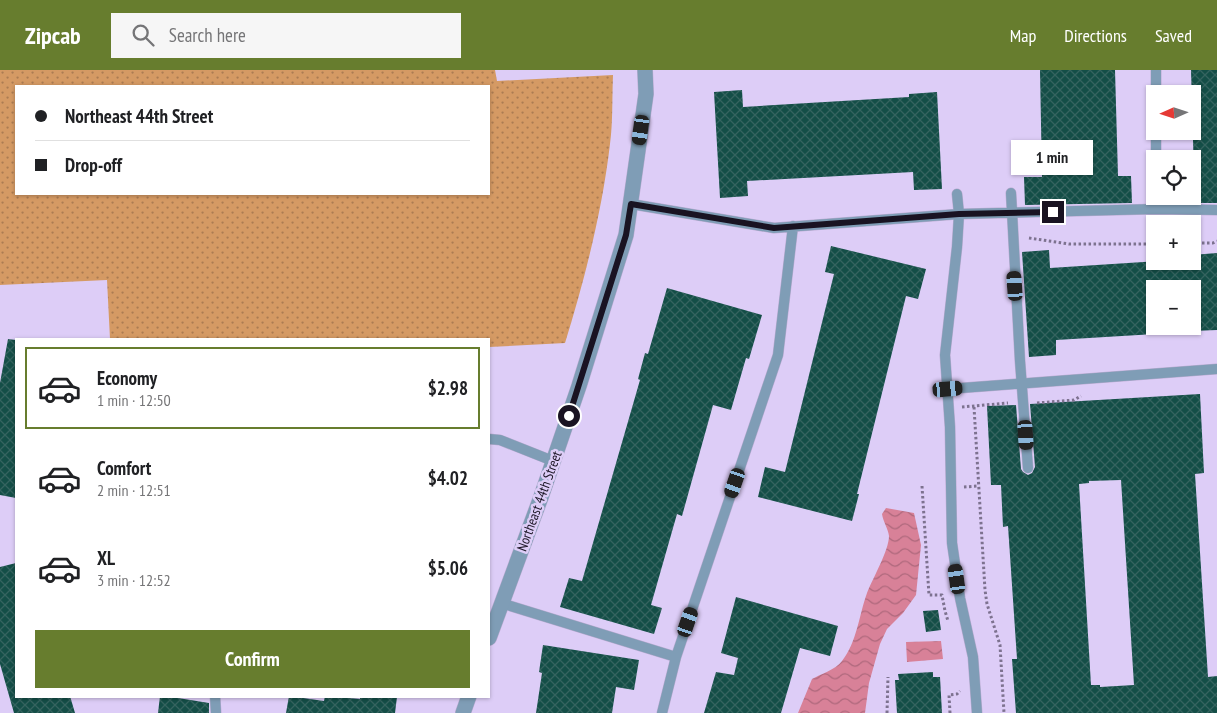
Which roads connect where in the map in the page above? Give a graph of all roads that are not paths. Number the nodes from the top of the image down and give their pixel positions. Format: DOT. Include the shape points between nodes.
graph roads {
  1 [pos="645,70"];
  2 [pos="1156,70"];
  3 [pos="1156,85"];
  4 [pos="1011,193"];
  5 [pos="957,194"];
  6 [pos="631,204"];
  7 [pos="1157,205"];
  8 [pos="1157,209"];
  9 [pos="1217,210"];
  10 [pos="1011,212"];
  11 [pos="959,214"];
  12 [pos="793,226"];
  13 [pos="1217,369"];
  14 [pos="1022,382"];
  15 [pos="948,389"];
  16 [pos="490,439"];
  17 [pos="553,462"];
  18 [pos="1028,468"];
  19 [pos="501,603"];
  20 [pos="490,635"];
  21 [pos="676,657"];
  22 [pos="215,698"];
  23 [pos="468,698"];
  24 [pos="216,713"];
  25 [pos="463,713"];
  26 [pos="662,713"];
  27 [pos="977,713"];
  1 -- 6 [label="street, Northeast 44th Street" via="646,94"];
  2 -- 3 [label="lane"];
  4 -- 10 [label="lane"];
  5 -- 11 [label="lane"];
  6 -- 12 [label="lane" via="774,228"];
  6 -- 17 [label="street, Northeast 44th Street" via="626,235"];
  7 -- 8 [label="lane"];
  8 -- 9 [label="lane"];
  8 -- 10 [label="lane"];
  10 -- 11 [label="lane"];
  10 -- 14 [label="lane"];
  11 -- 12 [label="lane"];
  11 -- 15 [label="lane" via="945,355"];
  12 -- 21 [label="lane" via="778,355"];
  13 -- 14 [label="lane"];
  14 -- 15 [label="lane"];
  14 -- 18 [label="lane"];
  15 -- 27 [label="lane" via="952,543 973,657"];
  16 -- 17 [label="lane" via="500,440"];
  17 -- 19 [label="street, Northeast 44th Street"];
  19 -- 20 [label="street, Northeast 44th Street"];
  19 -- 21 [label="lane"];
  21 -- 26 [label="lane"];
  22 -- 24 [label="lane"];
  23 -- 25 [label="street"];
}
